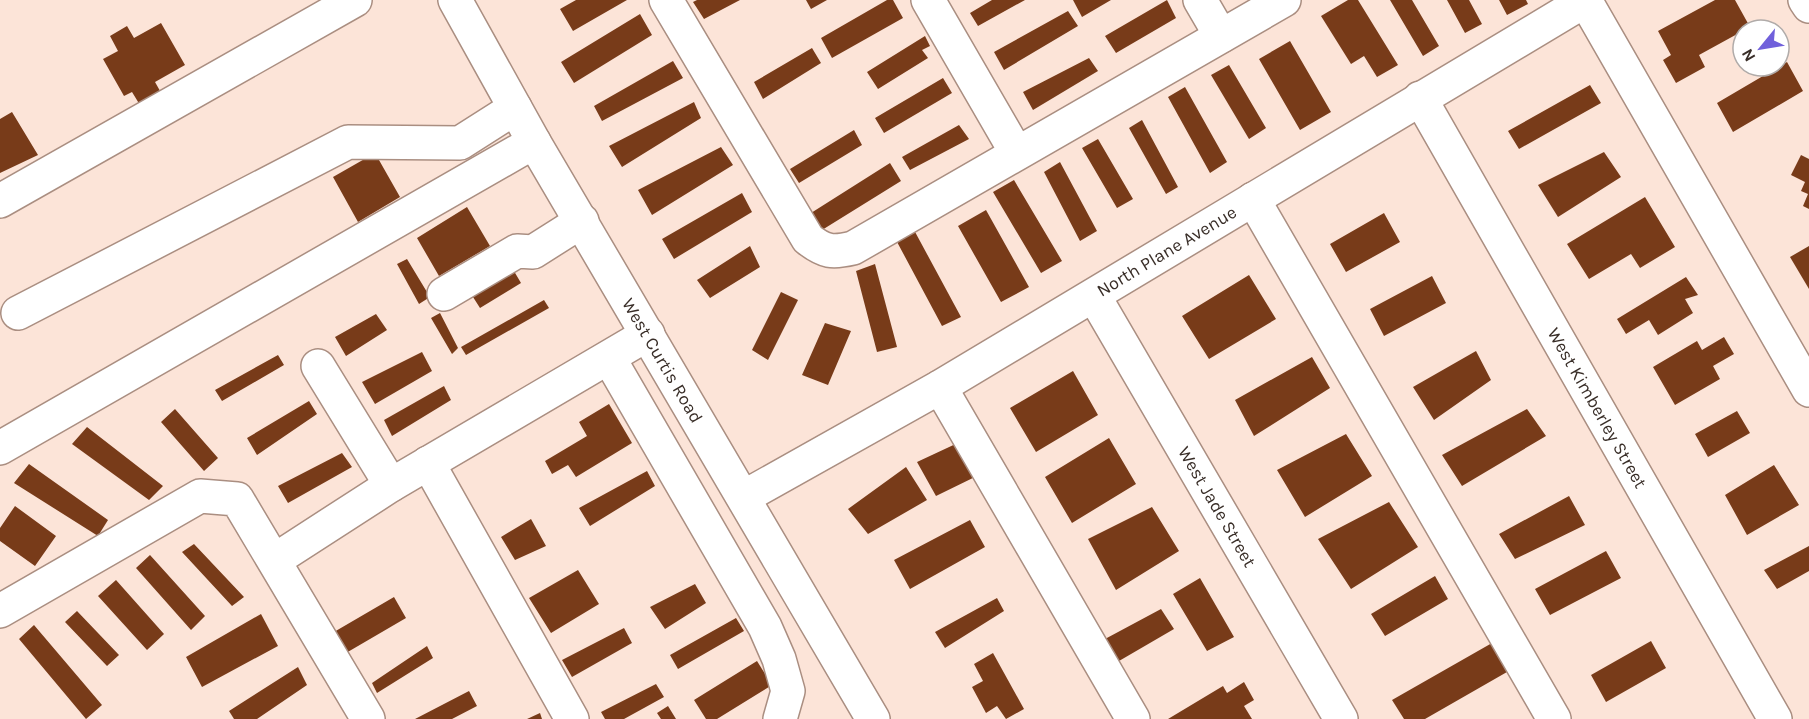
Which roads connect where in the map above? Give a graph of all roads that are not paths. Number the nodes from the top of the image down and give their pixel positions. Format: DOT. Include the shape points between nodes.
graph roads {
  1 [pos="355,0"];
  2 [pos="455,0"];
  3 [pos="666,0"];
  4 [pos="928,0"];
  5 [pos="1200,0"];
  6 [pos="1284,0"];
  7 [pos="1585,0"];
  8 [pos="1805,0"];
  9 [pos="1809,6"];
  10 [pos="1221,36"];
  11 [pos="1420,98"];
  12 [pos="515,108"];
  13 [pos="534,142"];
  14 [pos="1016,152"];
  15 [pos="1253,199"];
  16 [pos="0,201"];
  17 [pos="582,221"];
  18 [pos="444,294"];
  19 [pos="1094,296"];
  20 [pos="18,313"];
  21 [pos="648,334"];
  22 [pos="609,358"];
  23 [pos="318,366"];
  24 [pos="940,387"];
  25 [pos="1809,390"];
  26 [pos="0,448"];
  27 [pos="428,463"];
  28 [pos="391,485"];
  29 [pos="744,497"];
  30 [pos="275,560"];
  31 [pos="0,611"];
  32 [pos="368,719"];
  33 [pos="572,719"];
  34 [pos="780,719"];
  35 [pos="873,719"];
  36 [pos="1132,719"];
  37 [pos="1341,719"];
  38 [pos="1554,719"];
  39 [pos="1774,719"];
  1 -- 16 [label="street"];
  2 -- 12 [label="street, West Curtis Road"];
  3 -- 14 [label="street" via="808,239 820,248 853,248"];
  4 -- 14 [label="street"];
  5 -- 10 [label="street"];
  6 -- 10 [label="street"];
  7 -- 11 [label="street, North Plane Avenue"];
  7 -- 25 [label="street"];
  8 -- 9 [label="street"];
  10 -- 14 [label="street"];
  11 -- 15 [label="street, North Plane Avenue"];
  11 -- 39 [label="street, West Kimberley Street"];
  12 -- 13 [label="street, West Curtis Road"];
  12 -- 20 [label="street" via="460,143 348,142"];
  13 -- 17 [label="street, West Curtis Road"];
  13 -- 26 [label="street"];
  15 -- 19 [label="street, North Plane Avenue"];
  15 -- 38 [label="street"];
  17 -- 18 [label="street" via="533,252 517,251"];
  17 -- 21 [label="street, West Curtis Road"];
  19 -- 24 [label="street, North Plane Avenue"];
  19 -- 37 [label="street, West Jade Street"];
  21 -- 22 [label="street"];
  21 -- 29 [label="street, West Curtis Road"];
  22 -- 27 [label="street"];
  22 -- 34 [label="street" via="765,627 788,691"];
  23 -- 28 [label="street"];
  24 -- 29 [label="street, North Plane Avenue"];
  24 -- 36 [label="street"];
  27 -- 28 [label="street"];
  27 -- 33 [label="street"];
  28 -- 30 [label="street"];
  29 -- 35 [label="street, West Curtis Road"];
  30 -- 31 [label="street" via="237,499 200,496"];
  30 -- 32 [label="street"];
}
